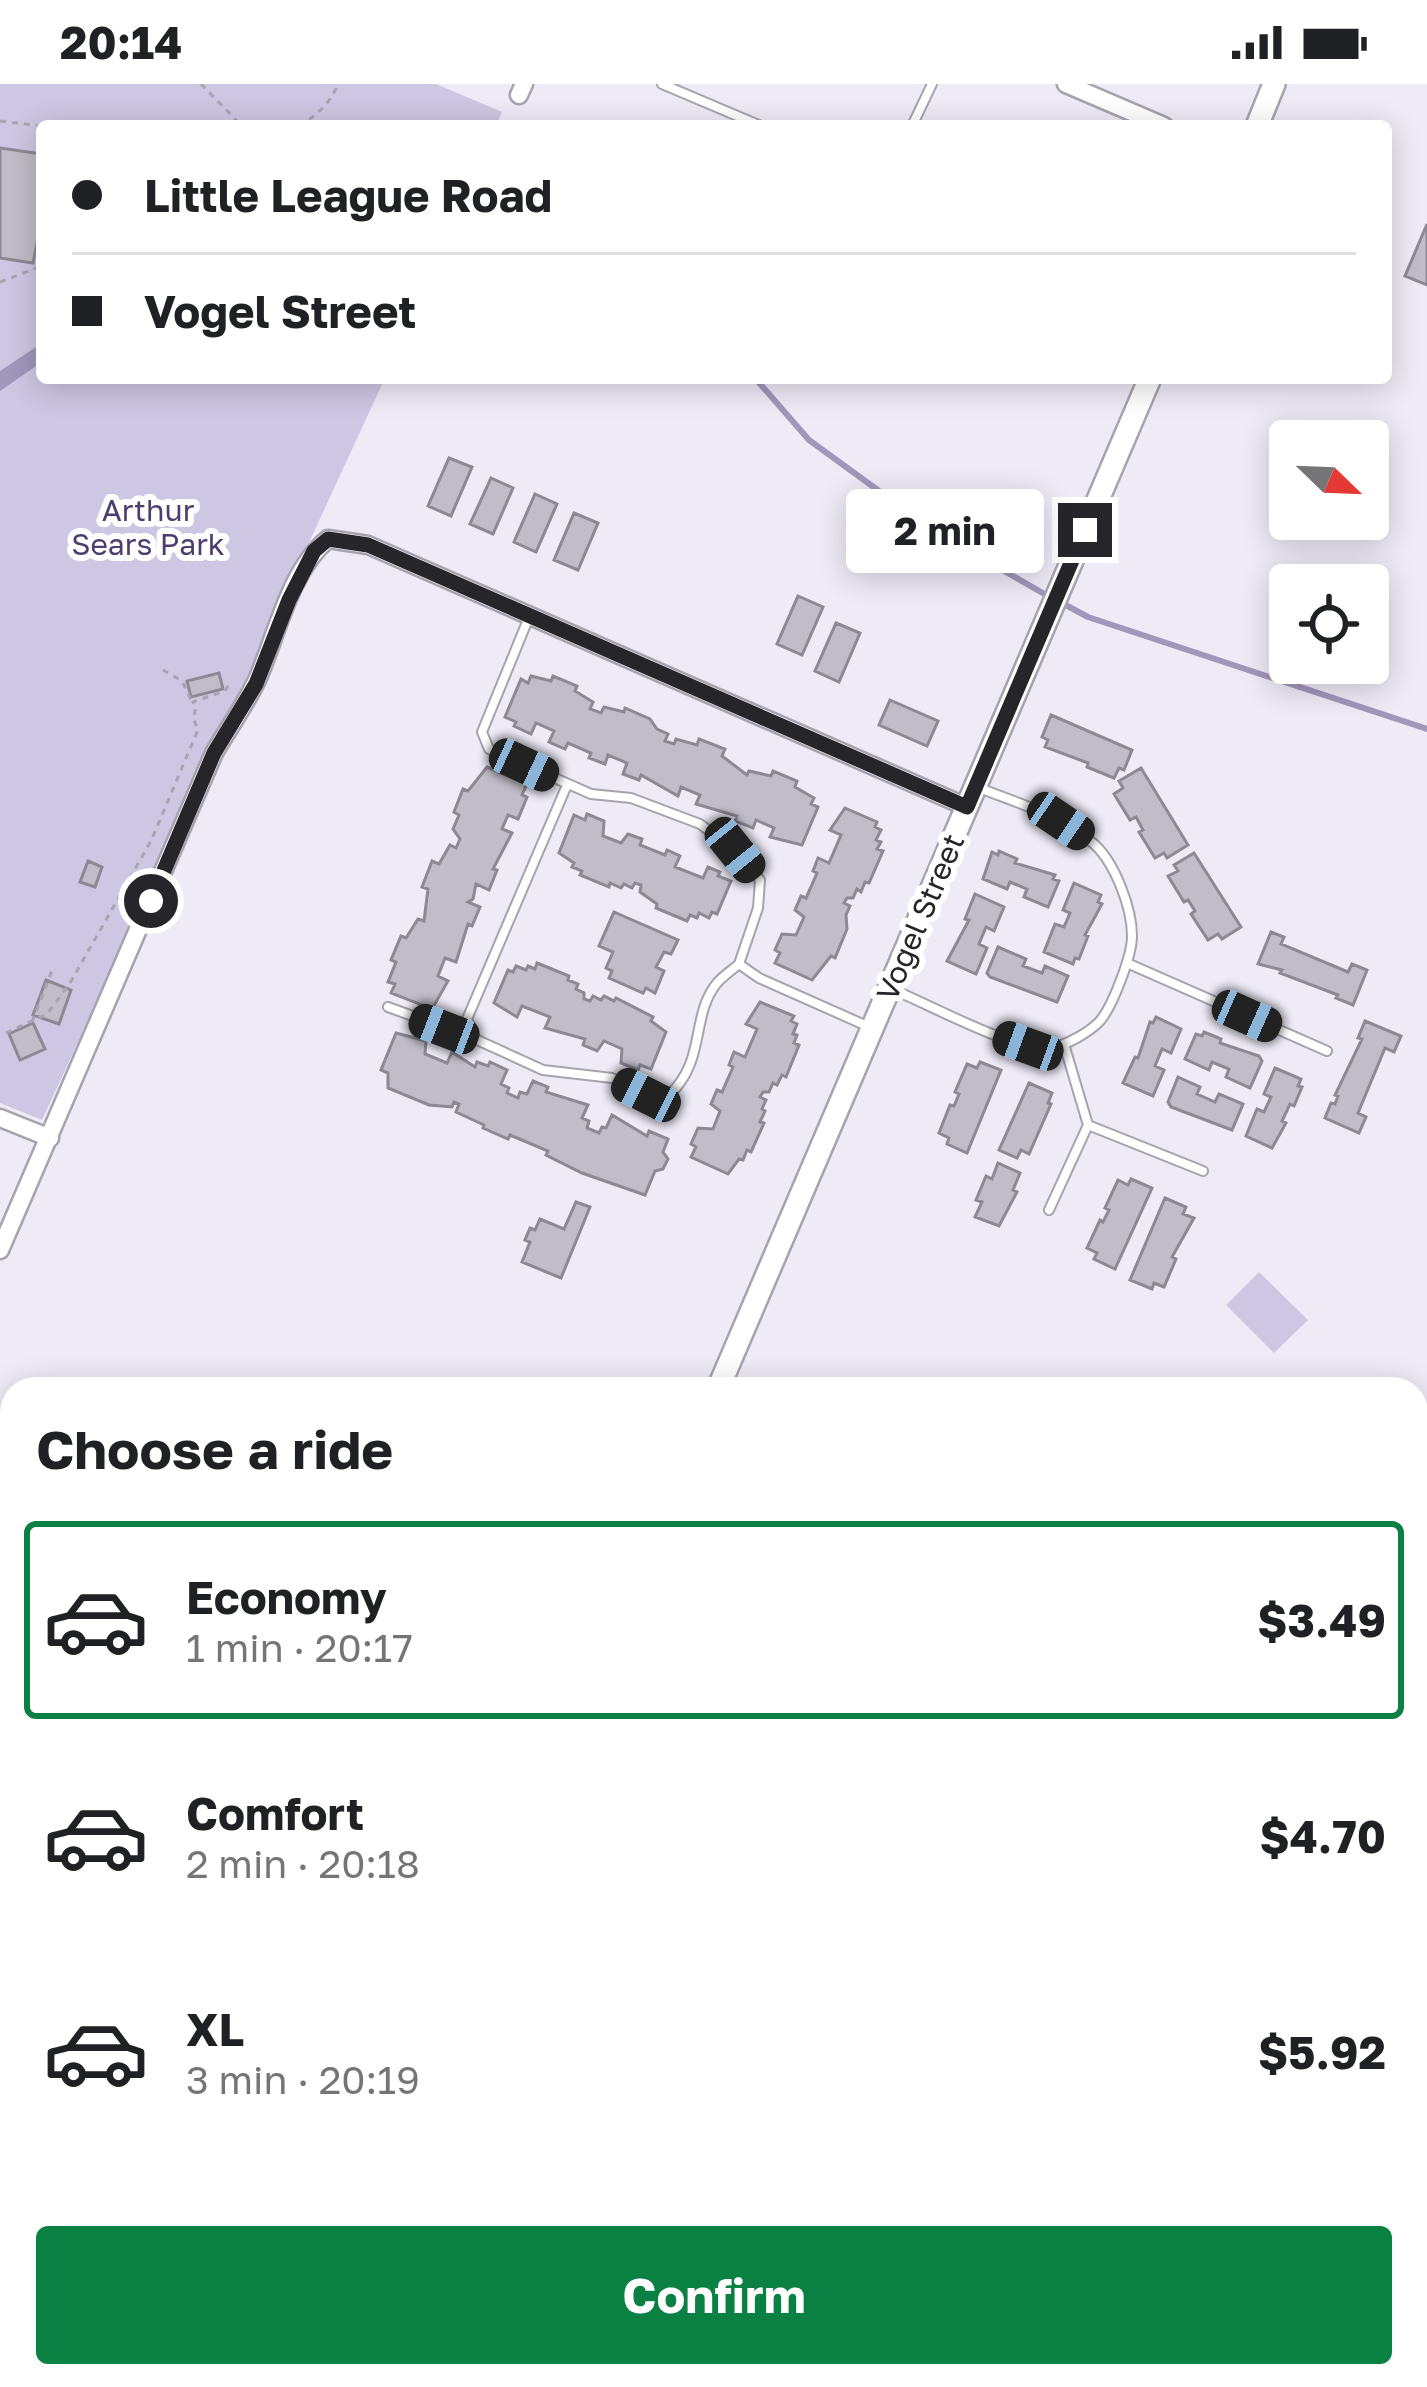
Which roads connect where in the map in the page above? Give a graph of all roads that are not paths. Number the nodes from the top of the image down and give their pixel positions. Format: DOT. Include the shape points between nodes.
graph roads {
  1 [pos="662,84"];
  2 [pos="932,84"];
  3 [pos="1066,84"];
  4 [pos="1274,84"];
  5 [pos="747,120"];
  6 [pos="915,120"];
  7 [pos="1150,120"];
  8 [pos="1259,120"];
  9 [pos="1147,384"];
  10 [pos="530,616"];
  11 [pos="567,785"];
  12 [pos="971,797"];
  13 [pos="1127,963"];
  14 [pos="739,964"];
  15 [pos="890,988"];
  16 [pos="388,1006"];
  17 [pos="873,1029"];
  18 [pos="476,1039"];
  19 [pos="1064,1044"];
  20 [pos="1327,1051"];
  21 [pos="0,1118"];
  22 [pos="1088,1125"];
  23 [pos="50,1138"];
  24 [pos="1202,1171"];
  25 [pos="1049,1210"];
  26 [pos="0,1250"];
  27 [pos="723,1377"];
  1 -- 5 [label="lane"];
  2 -- 6 [label="lane"];
  3 -- 7 [label="street"];
  4 -- 8 [label="street"];
  9 -- 12 [label="street, Vogel Street"];
  10 -- 11 [label="lane" via="482,732 489,749"];
  10 -- 12 [label="street"];
  10 -- 23 [label="street" via="368,545 328,539 314,551 256,684 214,753"];
  11 -- 14 [label="lane" via="700,824 735,850 760,880"];
  11 -- 18 [label="lane" via="467,1019"];
  12 -- 13 [label="lane" via="1061,821 1097,846 1129,911"];
  12 -- 15 [label="street, Vogel Street"];
  13 -- 19 [label="lane" via="1100,1022"];
  13 -- 20 [label="lane"];
  14 -- 17 [label="lane"];
  14 -- 18 [label="lane" via="715,985 691,1063 668,1096 612,1078 543,1070"];
  15 -- 17 [label="street, Vogel Street"];
  15 -- 19 [label="lane" via="1028,1046"];
  16 -- 18 [label="lane"];
  17 -- 27 [label="street, Vogel Street"];
  19 -- 22 [label="lane"];
  21 -- 23 [label="street"];
  22 -- 24 [label="lane"];
  22 -- 25 [label="lane"];
  23 -- 26 [label="street"];
}
